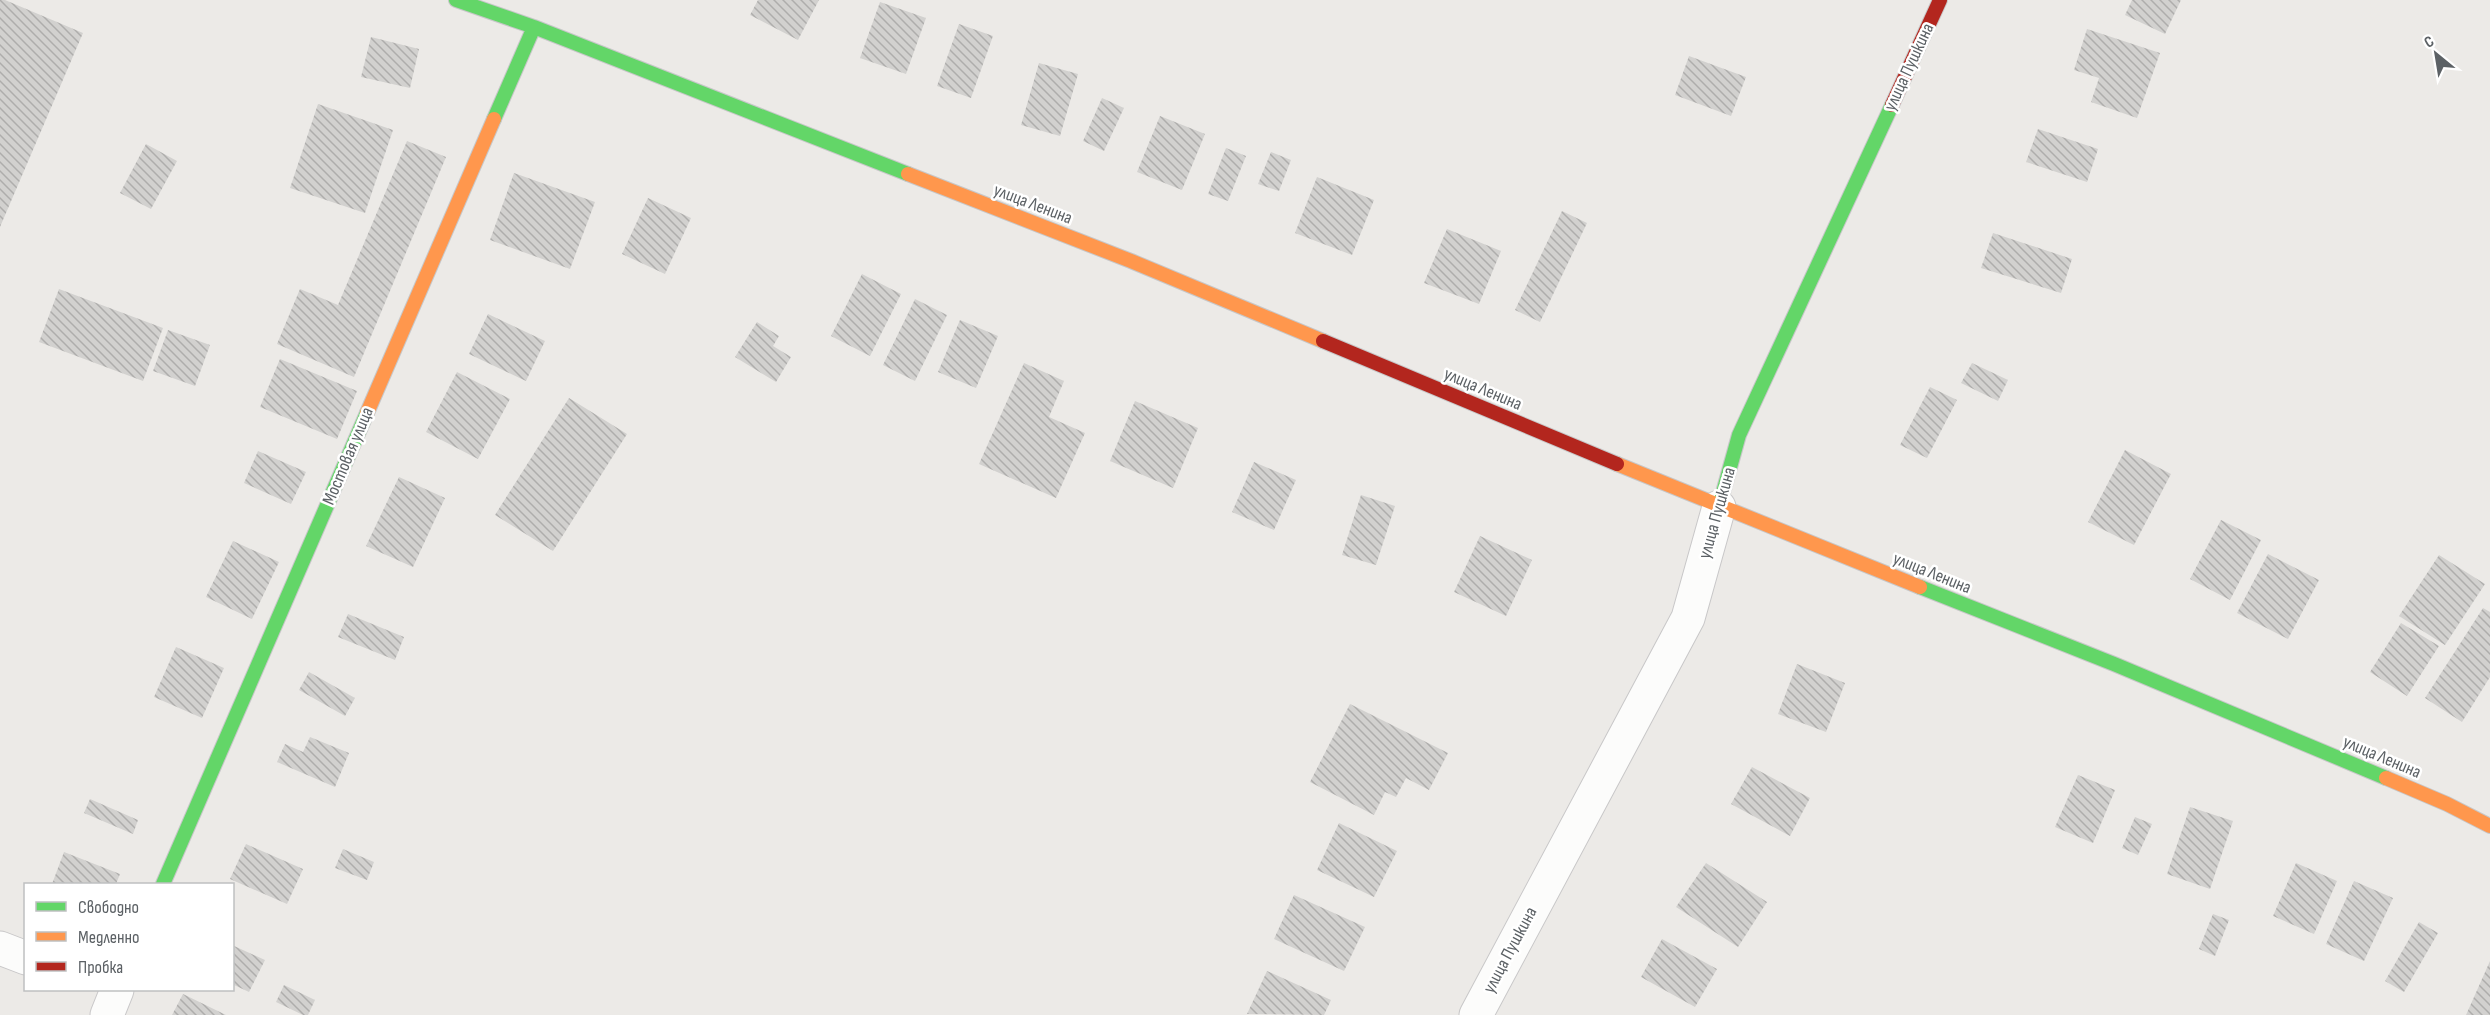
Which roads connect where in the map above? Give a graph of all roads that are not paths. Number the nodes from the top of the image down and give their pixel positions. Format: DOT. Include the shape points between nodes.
graph roads {
  1 [pos="456,0"];
  2 [pos="1940,0"];
  3 [pos="534,27"];
  4 [pos="1719,507"];
  5 [pos="2490,826"];
  6 [pos="164,883"];
  7 [pos="0,948"];
  8 [pos="24,957"];
  9 [pos="1476,1015"];
  1 -- 3 [label="street, улица Ленина"];
  2 -- 4 [label="street, улица Пушкина" via="1739,435"];
  3 -- 4 [label="street, улица Ленина" via="1131,261"];
  3 -- 6 [label="street, Мостовая улица"];
  4 -- 5 [label="street, улица Ленина" via="2114,664 2447,804"];
  4 -- 9 [label="street, улица Пушкина" via="1688,618"];
  7 -- 8 [label="street"];
}
